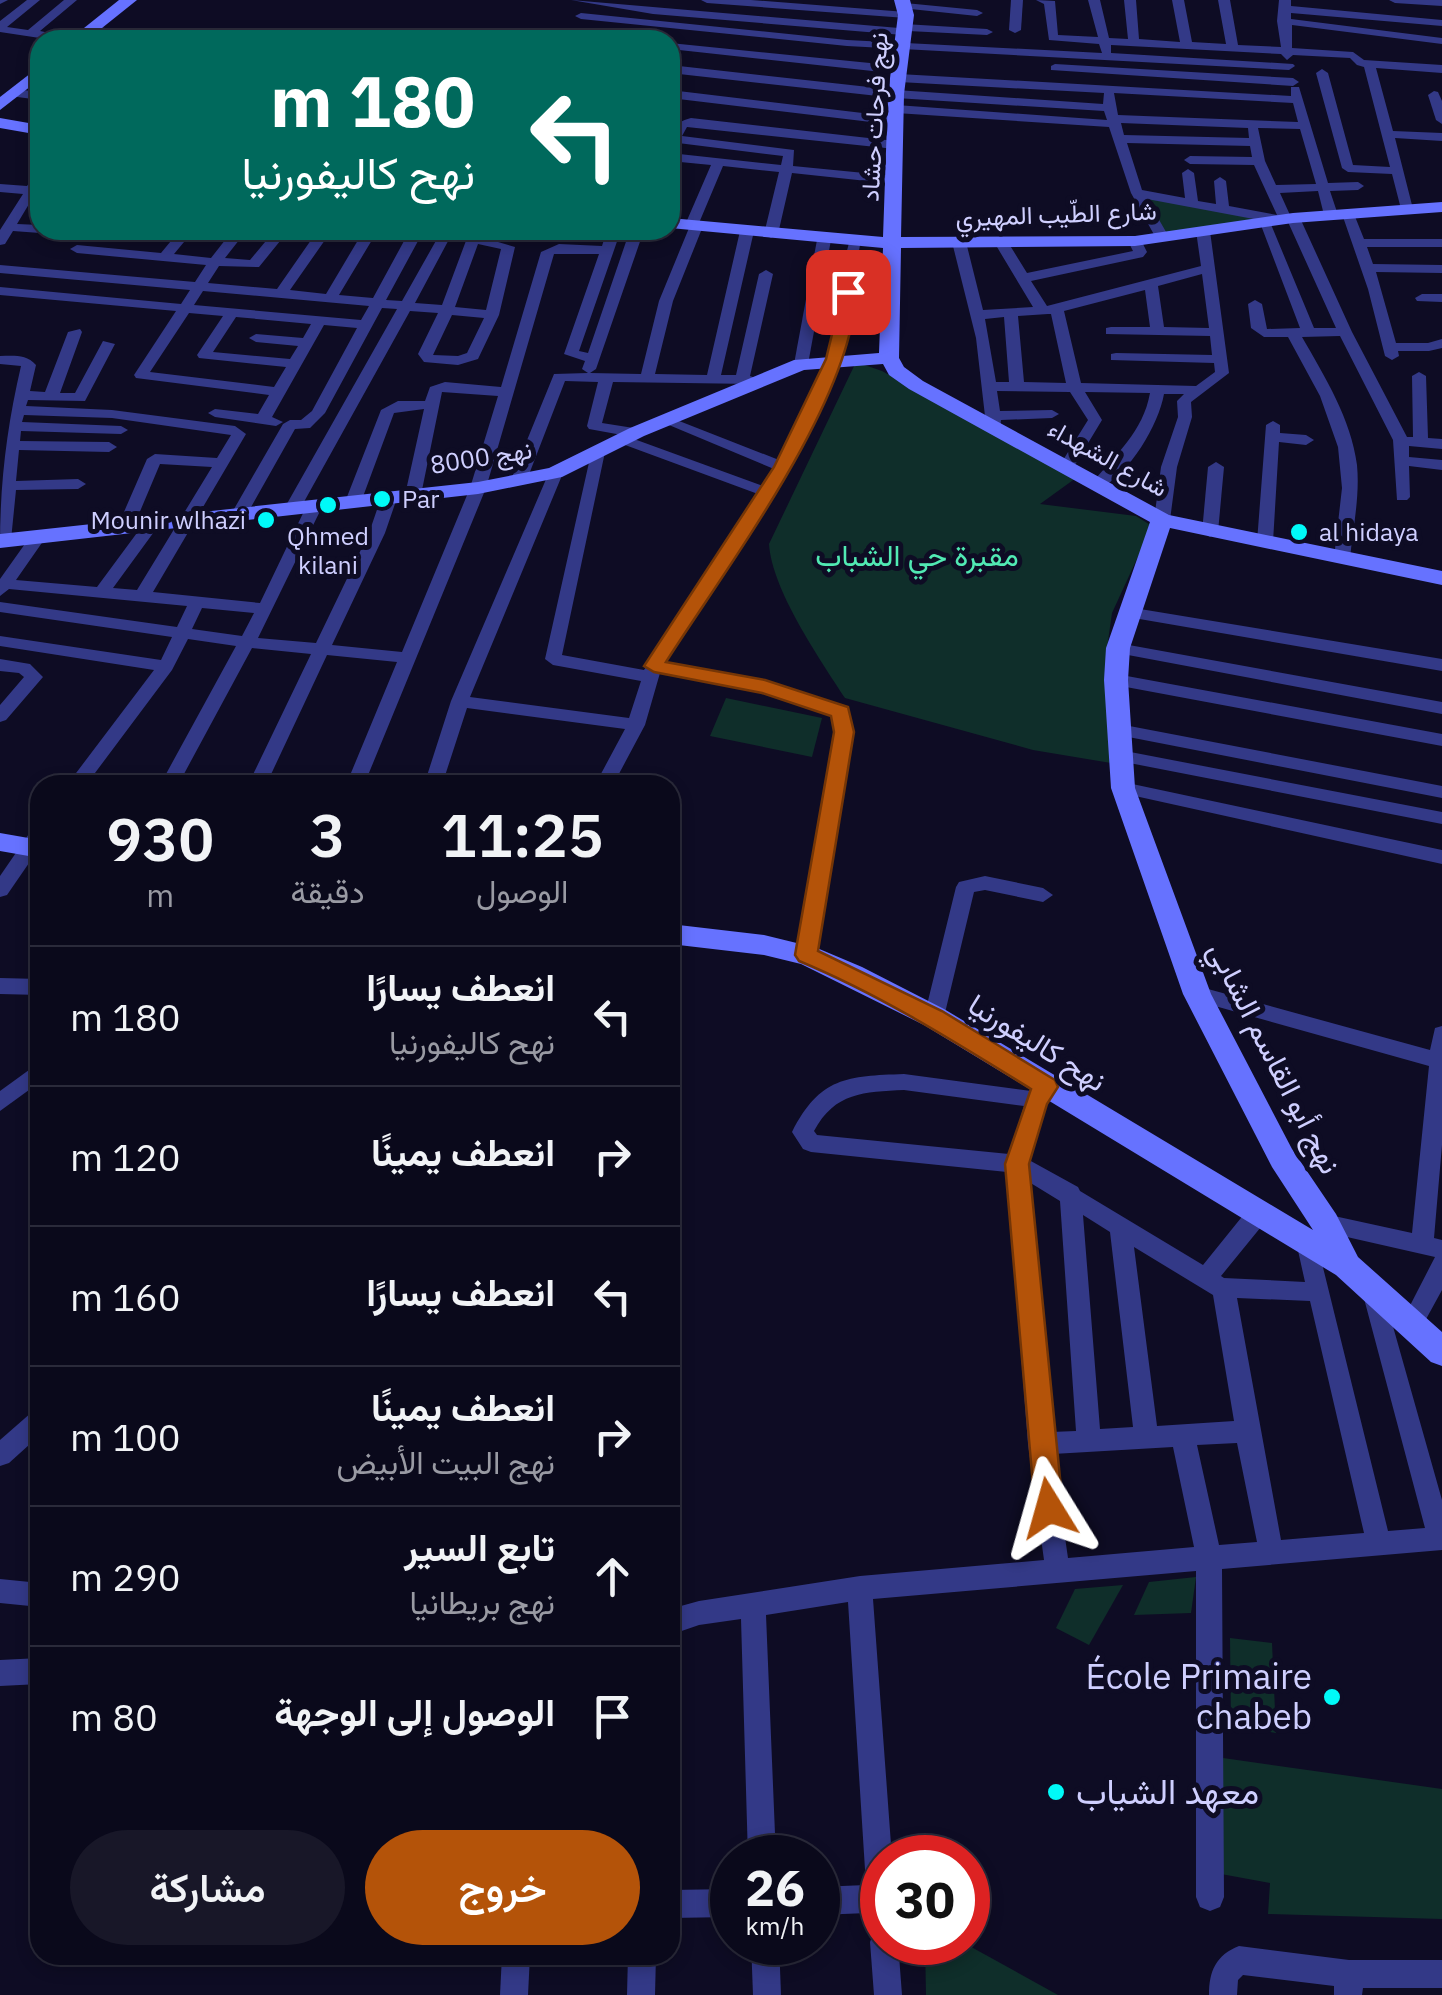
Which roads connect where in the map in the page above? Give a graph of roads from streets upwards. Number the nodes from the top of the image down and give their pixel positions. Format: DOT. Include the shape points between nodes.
graph roads {
  1 [pos="34,0"];
  2 [pos="71,0"];
  3 [pos="129,0"];
  4 [pos="576,0"];
  5 [pos="707,0"];
  6 [pos="1016,0"];
  7 [pos="1045,0"];
  8 [pos="1094,0"];
  9 [pos="1130,0"];
  10 [pos="1178,0"];
  11 [pos="1224,0"];
  12 [pos="1394,0"];
  13 [pos="1058,1"];
  14 [pos="752,2"];
  15 [pos="1442,3"];
  16 [pos="978,6"];
  17 [pos="1285,10"];
  18 [pos="580,16"];
  19 [pos="599,18"];
  20 [pos="750,20"];
  21 [pos="1442,23"];
  22 [pos="92,28"];
  23 [pos="4,29"];
  24 [pos="35,30"];
  25 [pos="90,30"];
  26 [pos="105,30"];
  27 [pos="588,30"];
  28 [pos="679,30"];
  29 [pos="680,30"];
  30 [pos="971,31"];
  31 [pos="987,32"];
  32 [pos="30,33"];
  33 [pos="745,33"];
  34 [pos="792,37"];
  35 [pos="1017,40"];
  36 [pos="0,41"];
  37 [pos="1442,41"];
  38 [pos="1105,42"];
  39 [pos="1134,42"];
  40 [pos="1186,43"];
  41 [pos="1383,45"];
  42 [pos="1232,46"];
  43 [pos="680,47"];
  44 [pos="1286,48"];
  45 [pos="901,55"];
  46 [pos="1107,56"];
  47 [pos="782,58"];
  48 [pos="1377,64"];
  49 [pos="1289,66"];
  50 [pos="680,70"];
  51 [pos="1442,70"];
  52 [pos="1108,72"];
  53 [pos="1322,73"];
  54 [pos="770,80"];
  55 [pos="1293,82"];
  56 [pos="30,83"];
  57 [pos="1109,90"];
  58 [pos="680,95"];
  59 [pos="1434,95"];
  60 [pos="1330,97"];
  61 [pos="1297,98"];
  62 [pos="7,100"];
  63 [pos="755,105"];
  64 [pos="1113,117"];
  65 [pos="1442,120"];
  66 [pos="1252,122"];
  67 [pos="0,123"];
  68 [pos="727,126"];
  69 [pos="1306,126"];
  70 [pos="30,128"];
  71 [pos="680,129"];
  72 [pos="773,132"];
  73 [pos="1387,134"];
  74 [pos="804,136"];
  75 [pos="1442,137"];
  76 [pos="1122,139"];
  77 [pos="680,142"];
  78 [pos="1255,142"];
  79 [pos="718,144"];
  80 [pos="895,145"];
  81 [pos="763,150"];
  82 [pos="790,153"];
  83 [pos="680,159"];
  84 [pos="1259,161"];
  85 [pos="718,164"];
  86 [pos="786,170"];
  87 [pos="1397,171"];
  88 [pos="895,180"];
  89 [pos="1220,182"];
  90 [pos="1322,186"];
  91 [pos="1358,186"];
  92 [pos="0,188"];
  93 [pos="1271,188"];
  94 [pos="30,190"];
  95 [pos="1137,193"];
  96 [pos="30,199"];
  97 [pos="1192,202"];
  98 [pos="1442,207"];
  99 [pos="1223,208"];
  100 [pos="22,210"];
  101 [pos="30,210"];
  102 [pos="1407,210"];
  103 [pos="1339,215"];
  104 [pos="1281,220"];
  105 [pos="680,224"];
  106 [pos="694,225"];
  107 [pos="30,230"];
  108 [pos="746,231"];
  109 [pos="4,233"];
  110 [pos="771,234"];
  111 [pos="1162,237"];
  112 [pos="86,240"];
  113 [pos="179,240"];
  114 [pos="232,240"];
  115 [pos="274,240"];
  116 [pos="318,240"];
  117 [pos="365,240"];
  118 [pos="412,240"];
  119 [pos="443,240"];
  120 [pos="473,240"];
  121 [pos="492,240"];
  122 [pos="610,240"];
  123 [pos="634,240"];
  124 [pos="824,240"];
  125 [pos="958,242"];
  126 [pos="1002,242"];
  127 [pos="1135,242"];
  128 [pos="856,243"];
  129 [pos="893,243"];
  130 [pos="1202,243"];
  131 [pos="1360,243"];
  132 [pos="1442,243"];
  133 [pos="607,250"];
  134 [pos="165,258"];
  135 [pos="215,262"];
  136 [pos="1210,268"];
  137 [pos="1368,268"];
  138 [pos="0,269"];
  139 [pos="1442,269"];
  140 [pos="766,274"];
  141 [pos="69,275"];
  142 [pos="1024,278"];
  143 [pos="1151,284"];
  144 [pos="200,287"];
  145 [pos="0,291"];
  146 [pos="281,293"];
  147 [pos="50,296"];
  148 [pos="1102,296"];
  149 [pos="330,298"];
  150 [pos="1422,298"];
  151 [pos="1442,298"];
  152 [pos="379,301"];
  153 [pos="1255,304"];
  154 [pos="409,305"];
  155 [pos="188,308"];
  156 [pos="447,310"];
  157 [pos="1050,310"];
  158 [pos="232,312"];
  159 [pos="492,314"];
  160 [pos="978,314"];
  161 [pos="1011,314"];
  162 [pos="270,316"];
  163 [pos="320,320"];
  164 [pos="366,325"];
  165 [pos="1111,330"];
  166 [pos="1158,331"];
  167 [pos="75,332"];
  168 [pos="1217,332"];
  169 [pos="1344,332"];
  170 [pos="1301,333"];
  171 [pos="306,342"];
  172 [pos="1442,343"];
  173 [pos="108,344"];
  174 [pos="204,355"];
  175 [pos="1116,357"];
  176 [pos="593,358"];
  177 [pos="889,358"];
  178 [pos="1221,358"];
  179 [pos="834,359"];
  180 [pos="0,360"];
  181 [pos="294,364"];
  182 [pos="801,364"];
  183 [pos="587,376"];
  184 [pos="1418,376"];
  185 [pos="606,377"];
  186 [pos="646,378"];
  187 [pos="713,379"];
  188 [pos="748,380"];
  189 [pos="186,381"];
  190 [pos="988,386"];
  191 [pos="1017,386"];
  192 [pos="1074,386"];
  193 [pos="1122,387"];
  194 [pos="1158,388"];
  195 [pos="1200,390"];
  196 [pos="277,392"];
  197 [pos="504,392"];
  198 [pos="51,396"];
  199 [pos="120,401"];
  200 [pos="1420,403"];
  201 [pos="430,406"];
  202 [pos="1442,406"];
  203 [pos="18,410"];
  204 [pos="1052,414"];
  205 [pos="263,420"];
  206 [pos="664,420"];
  207 [pos="993,422"];
  208 [pos="290,424"];
  209 [pos="121,430"];
  210 [pos="629,436"];
  211 [pos="1306,440"];
  212 [pos="1401,440"];
  213 [pos="1421,442"];
  214 [pos="1442,444"];
  215 [pos="14,445"];
  216 [pos="109,447"];
  217 [pos="597,452"];
  218 [pos="1402,461"];
  219 [pos="222,463"];
  220 [pos="1068,466"];
  221 [pos="1442,466"];
  222 [pos="783,467"];
  223 [pos="1216,467"];
  224 [pos="555,473"];
  225 [pos="520,477"];
  226 [pos="1100,483"];
  227 [pos="78,484"];
  228 [pos="10,486"];
  229 [pos="478,488"];
  230 [pos="766,492"];
  231 [pos="413,494"];
  232 [pos="1402,497"];
  233 [pos="389,498"];
  234 [pos="354,502"];
  235 [pos="303,508"];
  236 [pos="238,516"];
  237 [pos="1162,520"];
  238 [pos="187,521"];
  239 [pos="151,525"];
  240 [pos="125,528"];
  241 [pos="1210,532"];
  242 [pos="38,537"];
  243 [pos="2,541"];
  244 [pos="1265,542"];
  245 [pos="1342,558"];
  246 [pos="1442,578"];
  247 [pos="2,587"];
  248 [pos="100,595"];
  249 [pos="142,596"];
  250 [pos="197,602"];
  251 [pos="0,607"];
  252 [pos="265,608"];
  253 [pos="1128,612"];
  254 [pos="184,632"];
  255 [pos="0,641"];
  256 [pos="248,642"];
  257 [pos="322,648"];
  258 [pos="1118,648"];
  259 [pos="409,658"];
  260 [pos="0,665"];
  261 [pos="166,666"];
  262 [pos="1442,666"];
  263 [pos="651,671"];
  264 [pos="1116,680"];
  265 [pos="460,701"];
  266 [pos="1442,708"];
  267 [pos="0,716"];
  268 [pos="636,725"];
  269 [pos="1442,740"];
  270 [pos="1120,743"];
  271 [pos="84,775"];
  272 [pos="175,775"];
  273 [pos="262,775"];
  274 [pos="358,775"];
  275 [pos="436,775"];
  276 [pos="609,775"];
  277 [pos="1123,788"];
  278 [pos="1442,792"];
  279 [pos="1442,818"];
  280 [pos="0,842"];
  281 [pos="30,843"];
  282 [pos="30,851"];
  283 [pos="1442,856"];
  284 [pos="0,890"];
  285 [pos="1043,896"];
  286 [pos="680,935"];
  287 [pos="806,955"];
  288 [pos="0,986"];
  289 [pos="30,988"];
  290 [pos="1197,994"];
  291 [pos="934,1018"];
  292 [pos="1442,1034"];
  293 [pos="1437,1060"];
  294 [pos="30,1078"];
  295 [pos="1041,1094"];
  296 [pos="0,1103"];
  297 [pos="1017,1164"];
  298 [pos="1070,1193"];
  299 [pos="1257,1215"];
  300 [pos="1121,1229"];
  301 [pos="1317,1234"];
  302 [pos="1432,1246"];
  303 [pos="1442,1264"];
  304 [pos="1214,1283"];
  305 [pos="1373,1291"];
  306 [pos="1318,1292"];
  307 [pos="1411,1326"];
  308 [pos="1442,1352"];
  309 [pos="30,1429"];
  310 [pos="1247,1432"];
  311 [pos="1183,1435"];
  312 [pos="1146,1438"];
  313 [pos="1088,1441"];
  314 [pos="1040,1444"];
  315 [pos="0,1455"];
  316 [pos="1441,1538"];
  317 [pos="1379,1545"];
  318 [pos="1272,1552"];
  319 [pos="1209,1558"];
  320 [pos="1058,1572"];
  321 [pos="860,1588"];
  322 [pos="0,1591"];
  323 [pos="30,1594"];
  324 [pos="753,1604"];
  325 [pos="680,1620"];
  326 [pos="30,1671"];
  327 [pos="0,1672"];
  328 [pos="761,1835"];
  329 [pos="877,1835"];
  330 [pos="1210,1896"];
  331 [pos="710,1903"];
  332 [pos="680,1904"];
  333 [pos="516,1965"];
  334 [pos="642,1965"];
  335 [pos="766,1965"];
  336 [pos="886,1965"];
  337 [pos="1442,1974"];
  338 [pos="1348,1984"];
  339 [pos="514,1995"];
  340 [pos="641,1995"];
  341 [pos="767,1995"];
  342 [pos="888,1995"];
  343 [pos="1223,1995"];
  1 -- 23 [label="street"];
  2 -- 24 [label="street"];
  3 -- 22 [label="street"];
  4 -- 20 [label="street"];
  5 -- 14 [label="street"];
  6 -- 35 [label="street"];
  7 -- 13 [label="street"];
  7 -- 38 [label="street" via="1051,37"];
  8 -- 38 [label="street"];
  9 -- 39 [label="street"];
  10 -- 40 [label="street"];
  11 -- 42 [label="street"];
  12 -- 15 [label="street"];
  14 -- 20 [label="street"];
  14 -- 45 [label="street"];
  16 -- 30 [label="street"];
  16 -- 45 [label="street"];
  17 -- 21 [label="street"];
  17 -- 37 [label="street"];
  17 -- 44 [label="street"];
  18 -- 19 [label="street"];
  19 -- 27 [label="street"];
  19 -- 28 [label="street"];
  20 -- 33 [label="street"];
  20 -- 45 [label="street"];
  22 -- 25 [label="street"];
  22 -- 26 [label="street"];
  23 -- 32 [label="street"];
  23 -- 36 [label="street"];
  29 -- 33 [label="street"];
  30 -- 31 [label="street"];
  30 -- 45 [label="street"];
  33 -- 34 [label="street"];
  34 -- 45 [label="street"];
  34 -- 47 [label="street"];
  35 -- 45 [label="street"];
  35 -- 46 [label="street"];
  38 -- 39 [label="street"];
  38 -- 46 [label="street"];
  39 -- 40 [label="street"];
  40 -- 42 [label="street"];
  41 -- 48 [label="street"];
  42 -- 44 [label="street"];
  43 -- 47 [label="street"];
  44 -- 48 [label="street"];
  44 -- 49 [label="street"];
  45 -- 47 [label="street"];
  45 -- 52 [label="street"];
  45 -- 54 [label="street"];
  45 -- 57 [label="street"];
  45 -- 63 [label="street"];
  45 -- 64 [label="street"];
  45 -- 80 [label="street, نهج فرحات حشاد"];
  46 -- 49 [label="street"];
  46 -- 52 [label="street"];
  47 -- 54 [label="street"];
  48 -- 51 [label="street"];
  48 -- 73 [label="street"];
  49 -- 55 [label="street"];
  50 -- 54 [label="street"];
  52 -- 55 [label="street"];
  52 -- 57 [label="street"];
  53 -- 60 [label="street"];
  54 -- 63 [label="street"];
  55 -- 61 [label="street"];
  56 -- 62 [label="street"];
  57 -- 61 [label="street"];
  57 -- 64 [label="street"];
  58 -- 63 [label="street"];
  59 -- 65 [label="street"];
  60 -- 61 [label="street"];
  60 -- 87 [label="street" via="1348,168"];
  61 -- 69 [label="street"];
  64 -- 66 [label="street"];
  64 -- 76 [label="street"];
  66 -- 69 [label="street"];
  66 -- 78 [label="street"];
  67 -- 70 [label="street"];
  68 -- 71 [label="street" via="685,123"];
  68 -- 72 [label="street"];
  68 -- 79 [label="street"];
  69 -- 90 [label="street"];
  72 -- 74 [label="street"];
  72 -- 81 [label="street"];
  73 -- 75 [label="street"];
  73 -- 87 [label="street"];
  74 -- 80 [label="street"];
  74 -- 82 [label="street"];
  76 -- 78 [label="street"];
  76 -- 95 [label="street"];
  77 -- 79 [label="street"];
  78 -- 84 [label="street"];
  79 -- 81 [label="street"];
  80 -- 88 [label="street, نهج فرحات حشاد"];
  81 -- 82 [label="street"];
  82 -- 86 [label="street"];
  83 -- 85 [label="street"];
  84 -- 93 [label="street"];
  84 -- 97 [label="street" via="1189,166"];
  85 -- 86 [label="street"];
  85 -- 106 [label="street"];
  86 -- 88 [label="street"];
  86 -- 110 [label="street"];
  87 -- 102 [label="street"];
  88 -- 129 [label="street, نهج فرحات حشاد"];
  89 -- 99 [label="street"];
  90 -- 91 [label="street"];
  90 -- 93 [label="street"];
  90 -- 103 [label="street"];
  92 -- 94 [label="street"];
  93 -- 104 [label="street"];
  95 -- 97 [label="street"];
  95 -- 111 [label="street"];
  96 -- 100 [label="street"];
  97 -- 99 [label="street"];
  98 -- 102 [label="street, شارع الطّيب المهيري"];
  99 -- 104 [label="street"];
  100 -- 101 [label="street"];
  100 -- 109 [label="street"];
  102 -- 103 [label="street, شارع الطّيب المهيري"];
  103 -- 104 [label="street, شارع الطّيب المهيري"];
  103 -- 131 [label="street"];
  104 -- 130 [label="street, شارع الطّيب المهيري"];
  104 -- 169 [label="street"];
  104 -- 170 [label="street"];
  105 -- 106 [label="street, شارع الطّيب المهيري"];
  106 -- 108 [label="street, شارع الطّيب المهيري"];
  106 -- 186 [label="street"];
  107 -- 109 [label="street"];
  108 -- 110 [label="street, شارع الطّيب المهيري"];
  108 -- 187 [label="street"];
  110 -- 124 [label="street, شارع الطّيب المهيري"];
  111 -- 127 [label="street, شارع الطّيب المهيري"];
  111 -- 130 [label="street, شارع الطّيب المهيري"];
  112 -- 134 [label="street" via="77,249"];
  113 -- 134 [label="street"];
  114 -- 135 [label="street"];
  115 -- 135 [label="street" via="254,264"];
  116 -- 146 [label="street"];
  117 -- 149 [label="street"];
  118 -- 152 [label="street"];
  119 -- 154 [label="street"];
  120 -- 156 [label="street"];
  121 -- 159 [label="street" via="508,246"];
  122 -- 133 [label="street"];
  123 -- 176 [label="street"];
  124 -- 128 [label="street, شارع الطّيب المهيري"];
  124 -- 182 [label="street"];
  125 -- 126 [label="street, شارع الطّيب المهيري"];
  125 -- 129 [label="street, شارع الطّيب المهيري"];
  125 -- 160 [label="street"];
  126 -- 127 [label="street, شارع الطّيب المهيري"];
  126 -- 142 [label="street"];
  127 -- 142 [label="street" via="1138,254"];
  128 -- 129 [label="street, شارع الطّيب المهيري"];
  128 -- 179 [label="street" via="846,280 848,314"];
  129 -- 177 [label="street, نهج فرحات حشاد"];
  130 -- 136 [label="street"];
  131 -- 132 [label="street"];
  131 -- 137 [label="street"];
  133 -- 176 [label="street" via="571,354"];
  133 -- 197 [label="street" via="548,252"];
  134 -- 135 [label="street"];
  135 -- 144 [label="street"];
  136 -- 143 [label="street"];
  136 -- 168 [label="street"];
  137 -- 139 [label="street"];
  137 -- 172 [label="street" via="1391,351"];
  138 -- 141 [label="street"];
  140 -- 188 [label="street"];
  141 -- 144 [label="street"];
  141 -- 147 [label="street"];
  142 -- 157 [label="street"];
  143 -- 148 [label="street"];
  143 -- 166 [label="street"];
  144 -- 146 [label="street"];
  144 -- 155 [label="street"];
  145 -- 147 [label="street"];
  146 -- 149 [label="street"];
  147 -- 155 [label="street"];
  148 -- 157 [label="street"];
  148 -- 165 [label="street"];
  149 -- 152 [label="street"];
  150 -- 151 [label="street"];
  152 -- 154 [label="street"];
  152 -- 164 [label="street"];
  153 -- 170 [label="street" via="1258,328"];
  154 -- 156 [label="street"];
  154 -- 235 [label="street"];
  155 -- 158 [label="street"];
  155 -- 189 [label="street" via="141,375"];
  156 -- 159 [label="street"];
  156 -- 159 [label="street" via="428,359 472,360"];
  157 -- 161 [label="street"];
  157 -- 192 [label="street"];
  158 -- 162 [label="street"];
  158 -- 174 [label="street"];
  160 -- 161 [label="street"];
  160 -- 190 [label="street"];
  161 -- 191 [label="street"];
  162 -- 163 [label="street"];
  162 -- 171 [label="street" via="255,340"];
  163 -- 164 [label="street"];
  163 -- 171 [label="street"];
  164 -- 208 [label="street" via="311,422"];
  165 -- 166 [label="street"];
  165 -- 175 [label="street"];
  166 -- 168 [label="street"];
  167 -- 198 [label="street"];
  168 -- 178 [label="street"];
  169 -- 170 [label="street"];
  169 -- 212 [label="street"];
  170 -- 245 [label="street" via="1345,444 1350,486"];
  171 -- 181 [label="street"];
  173 -- 198 [label="street" via="83,396"];
  174 -- 181 [label="street"];
  174 -- 189 [label="street"];
  175 -- 178 [label="street"];
  175 -- 193 [label="street"];
  176 -- 183 [label="street"];
  177 -- 179 [label="street, نهج 8000"];
  177 -- 207 [label="street, شارع الشهداء" via="904,378"];
  178 -- 195 [label="street" via="1220,376"];
  179 -- 182 [label="street, نهج 8000"];
  179 -- 222 [label="street"];
  180 -- 203 [label="street" via="28,362"];
  181 -- 196 [label="street"];
  182 -- 188 [label="street, نهج 8000"];
  183 -- 185 [label="street"];
  183 -- 225 [label="street" via="557,379"];
  184 -- 200 [label="street"];
  185 -- 186 [label="street"];
  185 -- 210 [label="street" via="594,426"];
  186 -- 187 [label="street"];
  187 -- 188 [label="street"];
  188 -- 206 [label="street, نهج 8000"];
  189 -- 196 [label="street"];
  190 -- 191 [label="street"];
  190 -- 207 [label="street"];
  191 -- 192 [label="street"];
  192 -- 193 [label="street"];
  192 -- 220 [label="street" via="1095,420"];
  193 -- 194 [label="street"];
  194 -- 195 [label="street"];
  194 -- 226 [label="street" via="1156,407 1134,447"];
  195 -- 237 [label="street" via="1184,402"];
  196 -- 205 [label="street"];
  197 -- 201 [label="street" via="445,386 435,390"];
  197 -- 229 [label="street"];
  198 -- 203 [label="street"];
  199 -- 205 [label="street"];
  200 -- 202 [label="street"];
  200 -- 213 [label="street"];
  201 -- 231 [label="street"];
  201 -- 234 [label="street" via="388,410"];
  203 -- 209 [label="street"];
  203 -- 215 [label="street"];
  203 -- 219 [label="street" via="112,414 238,432"];
  204 -- 207 [label="street"];
  205 -- 208 [label="street"];
  206 -- 210 [label="street, نهج 8000"];
  206 -- 222 [label="street"];
  207 -- 220 [label="street, شارع الشهداء"];
  208 -- 236 [label="street"];
  210 -- 217 [label="street, نهج 8000"];
  210 -- 230 [label="street"];
  211 -- 244 [label="street" via="1273,431"];
  212 -- 213 [label="street"];
  212 -- 218 [label="street"];
  213 -- 214 [label="street"];
  215 -- 216 [label="street"];
  215 -- 228 [label="street"];
  217 -- 224 [label="street, نهج 8000"];
  217 -- 263 [label="street" via="553,660"];
  218 -- 221 [label="street"];
  218 -- 232 [label="street"];
  219 -- 238 [label="street"];
  219 -- 240 [label="street" via="156,460"];
  220 -- 226 [label="street, شارع الشهداء"];
  222 -- 230 [label="street"];
  223 -- 241 [label="street"];
  224 -- 225 [label="street, نهج 8000"];
  224 -- 265 [label="street"];
  225 -- 229 [label="street, نهج 8000"];
  226 -- 237 [label="street, شارع الشهداء"];
  227 -- 228 [label="street"];
  228 -- 243 [label="street"];
  229 -- 231 [label="street, نهج 8000"];
  229 -- 259 [label="street"];
  230 -- 263 [label="street"];
  231 -- 233 [label="street, نهج 8000"];
  233 -- 234 [label="street, نهج 8000"];
  233 -- 257 [label="street"];
  234 -- 235 [label="street, نهج 8000"];
  235 -- 236 [label="street, نهج 8000"];
  235 -- 252 [label="street"];
  236 -- 238 [label="street, نهج 8000"];
  237 -- 241 [label="street, شارع الشهداء"];
  237 -- 253 [label="street, نهج أبو القاسم الشابي"];
  238 -- 239 [label="street, نهج 8000"];
  238 -- 249 [label="street"];
  239 -- 240 [label="street, نهج 8000"];
  239 -- 248 [label="street"];
  240 -- 242 [label="street, نهج 8000"];
  241 -- 244 [label="street, شارع الشهداء"];
  242 -- 243 [label="street, نهج 8000"];
  242 -- 247 [label="street"];
  244 -- 245 [label="street, شارع الشهداء"];
  245 -- 246 [label="street, شارع الشهداء"];
  247 -- 248 [label="street"];
  248 -- 249 [label="street"];
  249 -- 250 [label="street"];
  250 -- 252 [label="street"];
  250 -- 254 [label="street"];
  251 -- 254 [label="street"];
  252 -- 256 [label="street"];
  253 -- 258 [label="street, نهج أبو القاسم الشابي"];
  253 -- 262 [label="street"];
  254 -- 256 [label="street"];
  254 -- 261 [label="street"];
  255 -- 261 [label="street"];
  256 -- 257 [label="street"];
  256 -- 272 [label="street"];
  257 -- 259 [label="street"];
  257 -- 273 [label="street"];
  258 -- 264 [label="street, نهج أبو القاسم الشابي"];
  258 -- 266 [label="street"];
  259 -- 274 [label="street"];
  260 -- 267 [label="street" via="34,676"];
  261 -- 271 [label="street"];
  263 -- 268 [label="street"];
  263 -- 287 [label="street" via="765,687 841,712 844,732"];
  264 -- 269 [label="street"];
  264 -- 270 [label="street, نهج أبو القاسم الشابي"];
  265 -- 268 [label="street"];
  265 -- 275 [label="street"];
  268 -- 276 [label="street"];
  270 -- 277 [label="street, نهج أبو القاسم الشابي"];
  270 -- 278 [label="street"];
  270 -- 279 [label="street"];
  277 -- 283 [label="street"];
  277 -- 290 [label="street, نهج أبو القاسم الشابي"];
  280 -- 281 [label="street"];
  282 -- 284 [label="street"];
  285 -- 291 [label="street" via="985,883 966,887"];
  286 -- 287 [label="street, نهح كاليفورنيا"];
  287 -- 291 [label="street, نهح كاليفورنيا"];
  288 -- 289 [label="street"];
  290 -- 293 [label="street"];
  290 -- 301 [label="street, نهج أبو القاسم الشابي"];
  291 -- 295 [label="street, نهح كاليفورنيا"];
  292 -- 293 [label="street"];
  293 -- 302 [label="street"];
  294 -- 296 [label="street"];
  295 -- 297 [label="street"];
  295 -- 297 [label="street" via="894,1080 845,1087 822,1099 803,1132 811,1143"];
  295 -- 299 [label="street, نهح كاليفورنيا"];
  297 -- 298 [label="street"];
  297 -- 314 [label="street"];
  298 -- 300 [label="street"];
  298 -- 313 [label="street"];
  299 -- 301 [label="street, نهح كاليفورنيا"];
  299 -- 304 [label="street"];
  300 -- 304 [label="street"];
  300 -- 312 [label="street"];
  301 -- 302 [label="street"];
  301 -- 305 [label="street, نهح كاليفورنيا"];
  301 -- 306 [label="street"];
  303 -- 307 [label="street"];
  304 -- 306 [label="street"];
  304 -- 310 [label="street" via="1228,1304"];
  305 -- 307 [label="street"];
  305 -- 316 [label="street"];
  306 -- 317 [label="street"];
  307 -- 308 [label="street"];
  309 -- 315 [label="street"];
  310 -- 311 [label="street"];
  310 -- 318 [label="street"];
  311 -- 312 [label="street"];
  311 -- 319 [label="street"];
  312 -- 313 [label="street"];
  313 -- 314 [label="street"];
  314 -- 320 [label="street"];
  316 -- 317 [label="street"];
  317 -- 318 [label="street"];
  318 -- 319 [label="street"];
  319 -- 320 [label="street"];
  319 -- 330 [label="street"];
  320 -- 321 [label="street"];
  321 -- 324 [label="street"];
  321 -- 329 [label="street"];
  322 -- 323 [label="street"];
  324 -- 325 [label="street"];
  324 -- 328 [label="street"];
  326 -- 327 [label="street"];
  331 -- 332 [label="street"];
  333 -- 339 [label="street"];
  334 -- 340 [label="street"];
  335 -- 341 [label="street"];
  336 -- 342 [label="street"];
  337 -- 338 [label="street"];
  338 -- 343 [label="street" via="1239,1960 1224,1974"];
}
